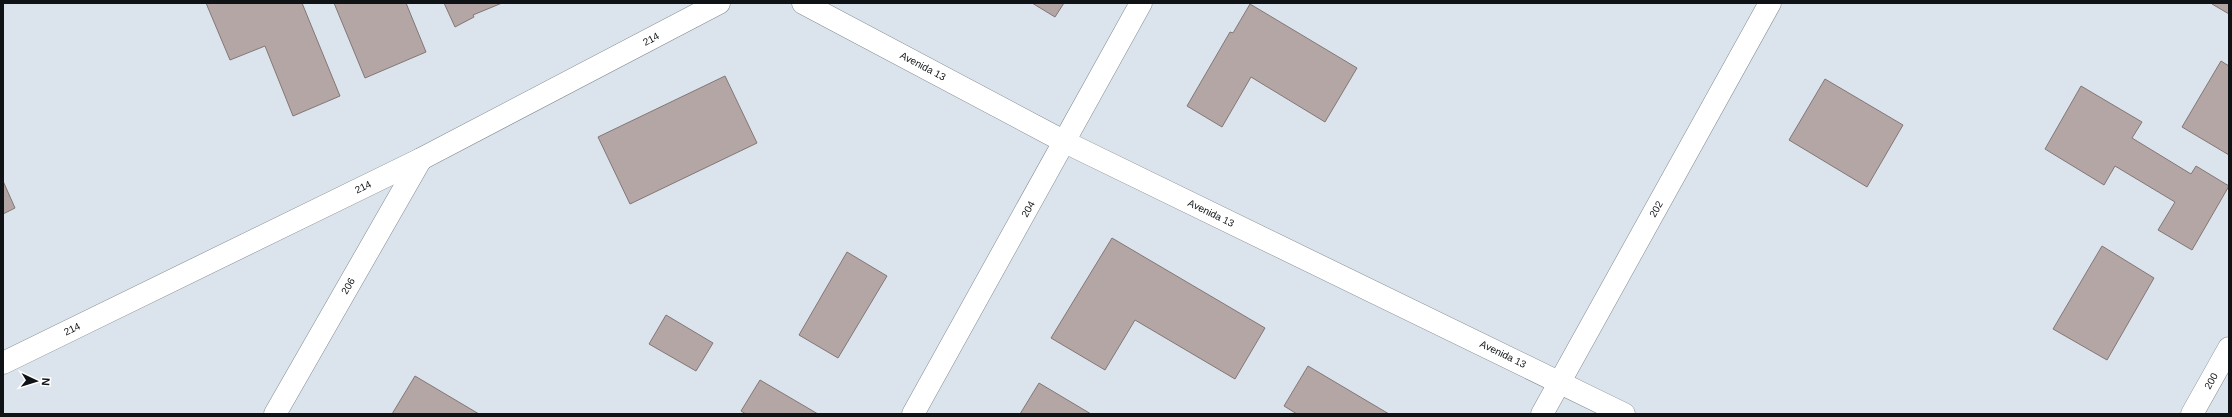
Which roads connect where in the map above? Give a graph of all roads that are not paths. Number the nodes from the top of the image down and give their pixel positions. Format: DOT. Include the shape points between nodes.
graph roads {
  1 [pos="719,3"];
  2 [pos="803,3"];
  3 [pos="1141,3"];
  4 [pos="1770,3"];
  5 [pos="1065,142"];
  6 [pos="421,159"];
  7 [pos="2229,348"];
  8 [pos="3,363"];
  9 [pos="1560,382"];
  10 [pos="275,414"];
  11 [pos="913,414"];
  12 [pos="1542,414"];
  13 [pos="1624,414"];
  14 [pos="2192,414"];
  1 -- 6 [label="street, 214"];
  2 -- 5 [label="street, Avenida 13"];
  3 -- 5 [label="street, 204"];
  4 -- 9 [label="street, 202"];
  5 -- 9 [label="street, Avenida 13"];
  5 -- 11 [label="street, 204"];
  6 -- 8 [label="street, 214"];
  6 -- 10 [label="street, 206"];
  7 -- 14 [label="street, 200"];
  9 -- 12 [label="street, 202"];
  9 -- 13 [label="street, Avenida 13"];
}
